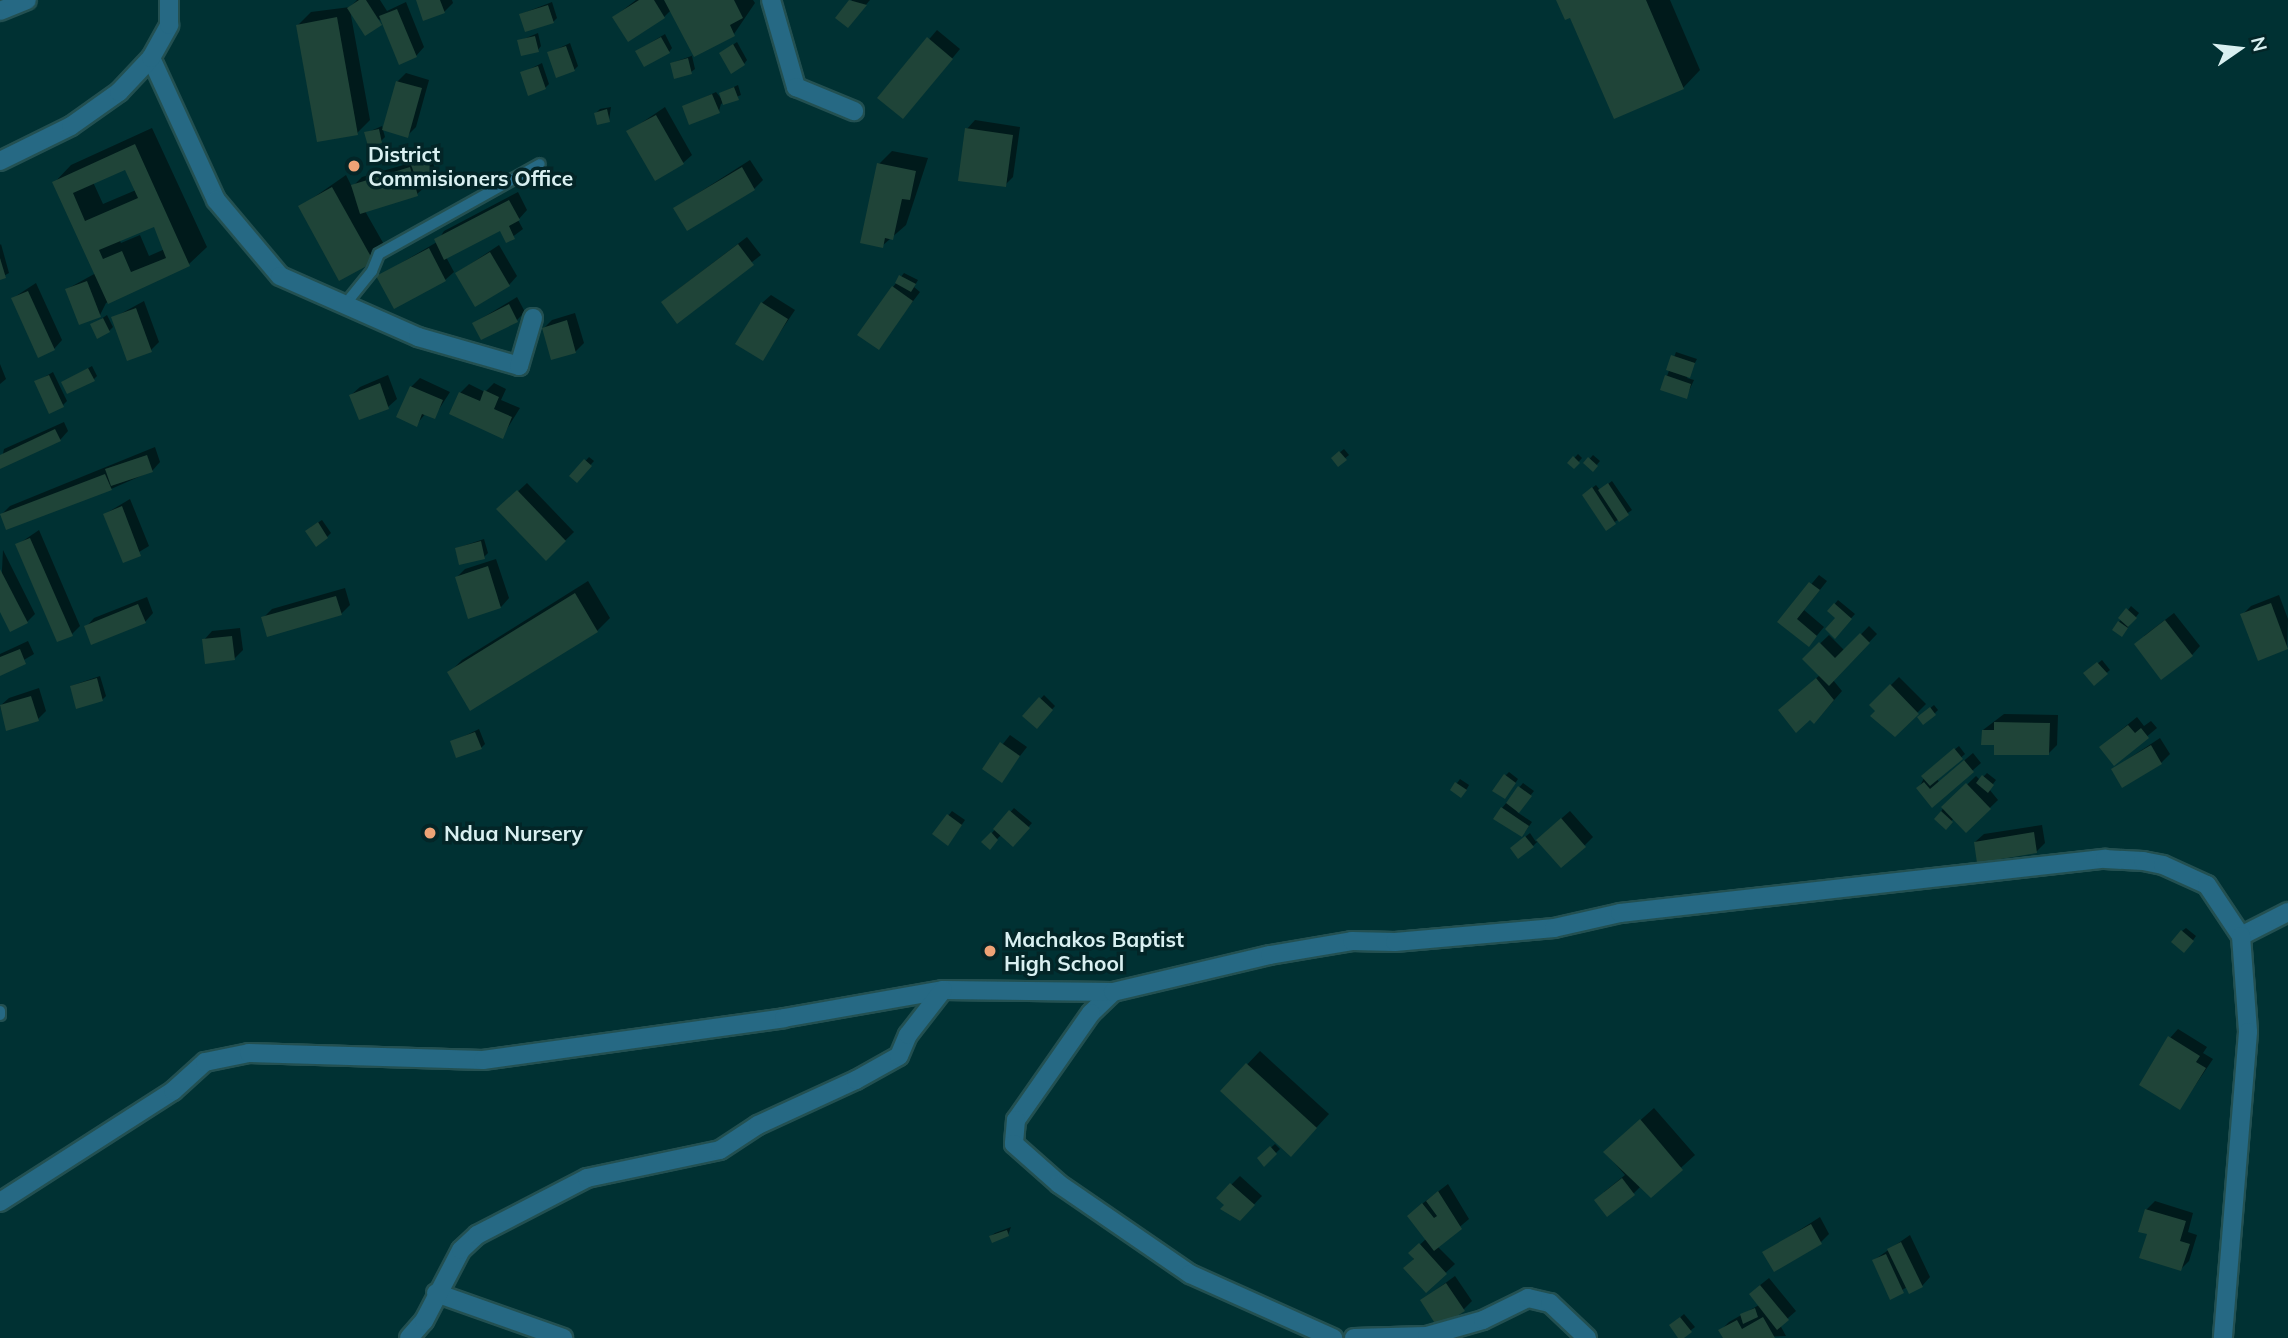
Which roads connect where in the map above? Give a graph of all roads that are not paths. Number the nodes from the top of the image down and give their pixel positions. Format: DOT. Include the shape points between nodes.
graph roads {
  1 [pos="27,0"];
  2 [pos="169,0"];
  3 [pos="771,0"];
  4 [pos="0,11"];
  5 [pos="151,58"];
  6 [pos="854,111"];
  7 [pos="0,161"];
  8 [pos="540,164"];
  9 [pos="347,302"];
  10 [pos="533,318"];
  11 [pos="2288,912"];
  12 [pos="2241,936"];
  13 [pos="943,990"];
  14 [pos="1113,992"];
  15 [pos="0,1202"];
  16 [pos="436,1293"];
  17 [pos="409,1338"];
  18 [pos="563,1338"];
  19 [pos="1333,1338"];
  20 [pos="1354,1338"];
  21 [pos="1587,1338"];
  22 [pos="2223,1338"];
  1 -- 4 [label="street"];
  2 -- 5 [label="street" via="169,25"];
  3 -- 6 [label="street" via="796,87"];
  5 -- 7 [label="street" via="119,92 71,126"];
  5 -- 9 [label="street" via="216,200 280,276"];
  8 -- 9 [label="lane" via="379,254 372,271"];
  9 -- 10 [label="street" via="418,337 519,366"];
  11 -- 12 [label="street"];
  12 -- 14 [label="street" via="2214,893 2188,874 2143,861 2105,859 1620,913 1554,928 1395,942 1352,941"];
  12 -- 22 [label="street" via="2248,1032"];
  13 -- 14 [label="street"];
  13 -- 15 [label="street" via="785,1018 483,1060 268,1051 219,1058 205,1062 173,1091"];
  13 -- 16 [label="street" via="908,1035 899,1056 758,1125 720,1150 587,1178 477,1235 460,1250"];
  14 -- 19 [label="street" via="1091,1013 1016,1120 1014,1144 1059,1184 1190,1274"];
  16 -- 17 [label="street" via="424,1321"];
  16 -- 18 [label="street"];
  20 -- 21 [label="street" via="1427,1336 1483,1320 1528,1298 1550,1303"];
}
